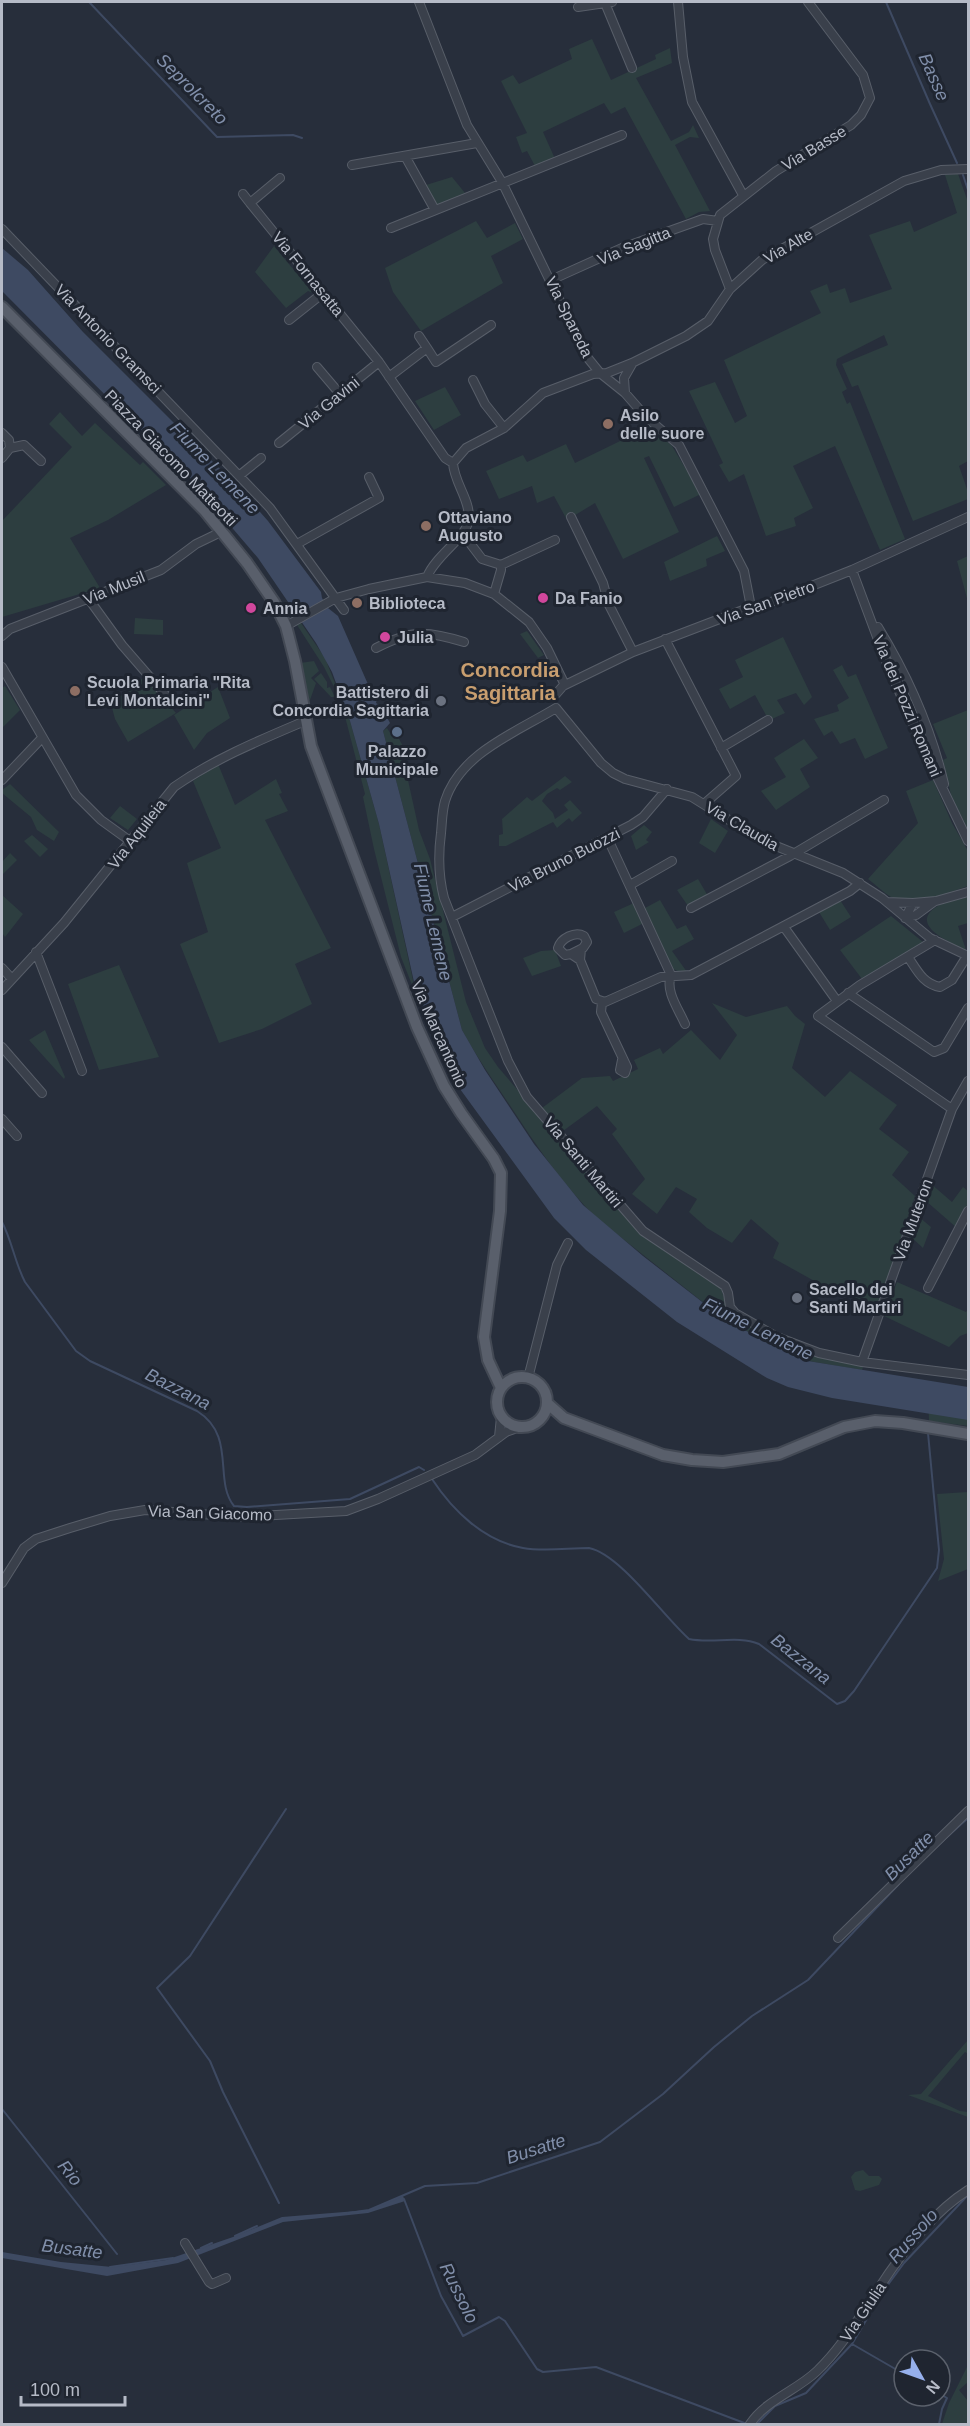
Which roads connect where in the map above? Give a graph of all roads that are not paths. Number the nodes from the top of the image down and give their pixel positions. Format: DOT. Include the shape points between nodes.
graph roads {
  1 [pos="419,2"];
  2 [pos="609,2"];
  3 [pos="678,2"];
  4 [pos="808,2"];
  5 [pos="578,7"];
  6 [pos="632,68"];
  7 [pos="622,135"];
  8 [pos="477,143"];
  9 [pos="405,156"];
  10 [pos="352,165"];
  11 [pos="969,169"];
  12 [pos="280,178"];
  13 [pos="502,182"];
  14 [pos="243,194"];
  15 [pos="743,195"];
  16 [pos="250,203"];
  17 [pos="435,210"];
  18 [pos="718,221"];
  19 [pos="391,228"];
  20 [pos="2,229"];
  21 [pos="551,280"];
  22 [pos="730,289"];
  23 [pos="323,293"];
  24 [pos="2,307"];
  25 [pos="290,320"];
  26 [pos="491,325"];
  27 [pos="419,336"];
  28 [pos="426,348"];
  29 [pos="379,362"];
  30 [pos="633,363"];
  31 [pos="317,367"];
  32 [pos="600,373"];
  33 [pos="389,377"];
  34 [pos="473,380"];
  35 [pos="625,393"];
  36 [pos="340,394"];
  37 [pos="504,428"];
  38 [pos="2,433"];
  39 [pos="279,443"];
  40 [pos="10,448"];
  41 [pos="2,458"];
  42 [pos="261,458"];
  43 [pos="41,461"];
  44 [pos="453,463"];
  45 [pos="240,475"];
  46 [pos="369,477"];
  47 [pos="969,517"];
  48 [pos="571,518"];
  49 [pos="223,531"];
  50 [pos="463,534"];
  51 [pos="555,540"];
  52 [pos="297,544"];
  53 [pos="501,565"];
  54 [pos="852,570"];
  55 [pos="427,577"];
  56 [pos="494,594"];
  57 [pos="88,598"];
  58 [pos="336,598"];
  59 [pos="751,608"];
  60 [pos="344,610"];
  61 [pos="870,613"];
  62 [pos="286,627"];
  63 [pos="2,629"];
  64 [pos="10,630"];
  65 [pos="2,636"];
  66 [pos="664,639"];
  67 [pos="464,642"];
  68 [pos="376,648"];
  69 [pos="633,652"];
  70 [pos="2,667"];
  71 [pos="4,678"];
  72 [pos="559,684"];
  73 [pos="168,698"];
  74 [pos="556,708"];
  75 [pos="768,720"];
  76 [pos="305,721"];
  77 [pos="42,738"];
  78 [pos="721,748"];
  79 [pos="2,780"];
  80 [pos="667,789"];
  81 [pos="947,797"];
  82 [pos="884,800"];
  83 [pos="704,804"];
  84 [pos="607,837"];
  85 [pos="130,841"];
  86 [pos="969,841"];
  87 [pos="794,853"];
  88 [pos="672,861"];
  89 [pos="860,883"];
  90 [pos="630,885"];
  91 [pos="969,892"];
  92 [pos="936,901"];
  93 [pos="887,902"];
  94 [pos="913,903"];
  95 [pos="691,908"];
  96 [pos="922,910"];
  97 [pos="452,918"];
  98 [pos="905,918"];
  99 [pos="784,927"];
  100 [pos="924,933"];
  101 [pos="935,940"];
  102 [pos="581,949"];
  103 [pos="36,952"];
  104 [pos="571,954"];
  105 [pos="968,956"];
  106 [pos="908,957"];
  107 [pos="580,960"];
  108 [pos="2,968"];
  109 [pos="671,975"];
  110 [pos="12,979"];
  111 [pos="2,990"];
  112 [pos="848,993"];
  113 [pos="837,1001"];
  114 [pos="602,1002"];
  115 [pos="969,1008"];
  116 [pos="685,1024"];
  117 [pos="2,1047"];
  118 [pos="622,1060"];
  119 [pos="82,1071"];
  120 [pos="969,1081"];
  121 [pos="42,1093"];
  122 [pos="952,1109"];
  123 [pos="2,1119"];
  124 [pos="17,1136"];
  125 [pos="969,1211"];
  126 [pos="568,1243"];
  127 [pos="928,1288"];
  128 [pos="488,1360"];
  129 [pos="862,1362"];
  130 [pos="969,1375"];
  131 [pos="528,1378"];
  132 [pos="512,1380"];
  133 [pos="501,1388"];
  134 [pos="547,1403"];
  135 [pos="501,1417"];
  136 [pos="564,1418"];
  137 [pos="541,1419"];
  138 [pos="520,1427"];
  139 [pos="969,1434"];
  140 [pos="499,1437"];
  141 [pos="2,1583"];
  142 [pos="969,1810"];
  143 [pos="838,1938"];
  144 [pos="969,2190"];
  145 [pos="187,2245"];
  146 [pos="226,2278"];
  147 [pos="751,2423"];
  1 -- 8 [label="street, Via Spareda"];
  2 -- 5 [label="street"];
  2 -- 6 [label="street"];
  3 -- 15 [label="street" via="692,102"];
  4 -- 15 [label="street, Via Basse" via="863,75 870,98 851,125"];
  7 -- 13 [label="street"];
  8 -- 9 [label="street"];
  8 -- 13 [label="street, Via Spareda"];
  9 -- 10 [label="street"];
  9 -- 17 [label="street"];
  11 -- 22 [label="street, Via Alte" via="941,170 904,181 762,260"];
  12 -- 16 [label="street"];
  13 -- 17 [label="street"];
  13 -- 21 [label="street, Via Spareda"];
  14 -- 16 [label="street, Via Fornasatta"];
  15 -- 18 [label="street, Via Basse" via="724,210"];
  16 -- 23 [label="street, Via Fornasatta"];
  17 -- 19 [label="street"];
  18 -- 21 [label="street, Via Sagitta" via="707,218 693,222"];
  18 -- 22 [label="street" via="713,239"];
  20 -- 45 [label="street, Via Antonio Gramsci"];
  21 -- 32 [label="street, Via Spareda" via="587,357"];
  22 -- 30 [label="street, Via Alte" via="708,321"];
  23 -- 25 [label="street"];
  23 -- 29 [label="street, Via Fornasatta"];
  24 -- 49 [label="main road, Piazza Giacomo Matteotti"];
  26 -- 28 [label="street" via="436,362"];
  27 -- 28 [label="street"];
  28 -- 33 [label="street"];
  29 -- 33 [label="street, Via Fornasatta"];
  29 -- 36 [label="street, Via Gavini"];
  30 -- 32 [label="street, Via Alte"];
  30 -- 35 [label="street" via="624,378"];
  31 -- 36 [label="street"];
  32 -- 35 [label="street, Via Spareda"];
  32 -- 37 [label="street, Via Alte" via="543,393"];
  33 -- 44 [label="street, Via Fornasatta"];
  34 -- 37 [label="street"];
  35 -- 59 [label="street, Via Spareda" via="679,445 744,571"];
  36 -- 39 [label="street, Via Gavini"];
  37 -- 44 [label="street, Via Alte" via="466,448"];
  38 -- 40 [label="street"];
  40 -- 41 [label="street"];
  40 -- 43 [label="street" via="24,446"];
  42 -- 45 [label="street"];
  44 -- 50 [label="street" via="467,502 469,517"];
  45 -- 52 [label="street, Via Antonio Gramsci"];
  46 -- 52 [label="street" via="379,498"];
  47 -- 54 [label="street, Via San Pietro"];
  48 -- 69 [label="street"];
  49 -- 57 [label="street, Via Musil" via="196,544 161,570"];
  49 -- 62 [label="main road, Piazza Giacomo Matteotti"];
  50 -- 53 [label="street" via="482,559"];
  50 -- 55 [label="street" via="433,564"];
  51 -- 53 [label="street"];
  52 -- 58 [label="street, Via Antonio Gramsci"];
  53 -- 56 [label="street"];
  54 -- 59 [label="street, Via San Pietro"];
  54 -- 61 [label="street, Via dei Pozzi Romani"];
  55 -- 56 [label="street" via="465,583"];
  55 -- 58 [label="street"];
  56 -- 72 [label="street" via="530,624 548,648"];
  57 -- 64 [label="street, Via Musil"];
  57 -- 73 [label="street"];
  58 -- 60 [label="street, Via Antonio Gramsci"];
  58 -- 62 [label="street"];
  59 -- 66 [label="street, Via San Pietro"];
  61 -- 81 [label="street, Via dei Pozzi Romani" via="895,682"];
  61 -- 81 [label="street, Via dei Pozzi Romani" via="894,653 924,720"];
  62 -- 76 [label="main road, Piazza Giacomo Matteotti"];
  63 -- 64 [label="street"];
  64 -- 65 [label="street, Via Musil"];
  66 -- 69 [label="street, Via San Pietro"];
  66 -- 78 [label="street"];
  67 -- 68 [label="street" via="415,633"];
  69 -- 72 [label="street, Via San Pietro"];
  70 -- 71 [label="street"];
  71 -- 77 [label="street"];
  72 -- 74 [label="street"];
  74 -- 80 [label="street, Via Claudia" via="609,771"];
  74 -- 97 [label="street, Via Santi Martiri" via="484,750 454,782 443,812 438,860 439,879"];
  75 -- 78 [label="street"];
  76 -- 85 [label="street, Via Aquileia" via="207,766 174,787"];
  76 -- 128 [label="main road, Via Marcantonio" via="323,782 417,1028 444,1086 501,1173 484,1337"];
  77 -- 79 [label="street"];
  77 -- 85 [label="street" via="76,795"];
  78 -- 83 [label="street" via="735,776"];
  80 -- 83 [label="street, Via Claudia"];
  80 -- 84 [label="street, Via Bruno Buozzi" via="643,817"];
  81 -- 86 [label="street, Via dei Pozzi Romani"];
  82 -- 87 [label="street"];
  83 -- 87 [label="street, Via Claudia" via="761,840"];
  84 -- 90 [label="street"];
  84 -- 97 [label="street, Via Bruno Buozzi"];
  85 -- 103 [label="street, Via Aquileia"];
  87 -- 89 [label="street, Via Claudia"];
  87 -- 95 [label="street"];
  88 -- 90 [label="street"];
  89 -- 93 [label="street, Via Claudia"];
  89 -- 99 [label="street"];
  90 -- 109 [label="street"];
  91 -- 92 [label="street"];
  92 -- 94 [label="street"];
  92 -- 96 [label="street"];
  93 -- 94 [label="street"];
  93 -- 98 [label="street, Via Claudia"];
  94 -- 98 [label="street"];
  96 -- 98 [label="street"];
  96 -- 100 [label="street"];
  97 -- 129 [label="street, Via Santi Martiri" via="518,1084 632,1220 725,1286 729,1307 735,1313 777,1337 819,1353"];
  98 -- 100 [label="street, Via Claudia"];
  99 -- 109 [label="street" via="691,975"];
  99 -- 113 [label="street"];
  100 -- 101 [label="street, Via Claudia"];
  101 -- 105 [label="street, Via Claudia"];
  101 -- 106 [label="street"];
  102 -- 104 [label="street"];
  102 -- 104 [label="street" via="587,942 582,934 561,941 559,950"];
  102 -- 107 [label="street"];
  103 -- 110 [label="street, Via Aquileia"];
  103 -- 119 [label="street"];
  104 -- 107 [label="street"];
  105 -- 106 [label="street" via="952,980 940,987 922,978"];
  106 -- 112 [label="street"];
  107 -- 114 [label="street" via="594,995"];
  108 -- 110 [label="street"];
  109 -- 114 [label="street"];
  109 -- 116 [label="street" via="669,990"];
  110 -- 111 [label="street, Via Aquileia"];
  112 -- 113 [label="street"];
  112 -- 115 [label="street" via="934,1052 944,1048"];
  113 -- 122 [label="street" via="818,1016"];
  114 -- 118 [label="street" via="601,1012"];
  117 -- 121 [label="street"];
  120 -- 122 [label="street, Via Muteron"];
  122 -- 129 [label="street, Via Muteron"];
  123 -- 124 [label="street"];
  125 -- 127 [label="street"];
  126 -- 131 [label="street" via="557,1265"];
  128 -- 132 [label="main road"];
  128 -- 133 [label="main road, Via Marcantonio"];
  129 -- 130 [label="street, Via Santi Martiri"];
  131 -- 132 [label="main road"];
  131 -- 134 [label="main road" via="542,1388"];
  132 -- 133 [label="main road"];
  133 -- 135 [label="main road, Via Marcantonio" via="497,1403"];
  134 -- 136 [label="main road"];
  134 -- 137 [label="main road"];
  135 -- 138 [label="main road"];
  135 -- 140 [label="street"];
  136 -- 137 [label="main road"];
  136 -- 139 [label="main road" via="663,1455 723,1462 779,1454 861,1423 891,1422"];
  137 -- 138 [label="main road"];
  138 -- 140 [label="street, Via San Giacomo"];
  140 -- 141 [label="street, Via San Giacomo" via="475,1455 346,1511 242,1516 145,1510 91,1521 32,1542 19,1554"];
  142 -- 143 [label="street"];
  144 -- 147 [label="street, Via Giulia" via="935,2219 899,2261 830,2357 796,2389 770,2403"];
  145 -- 146 [label="street" via="208,2282"];
}
